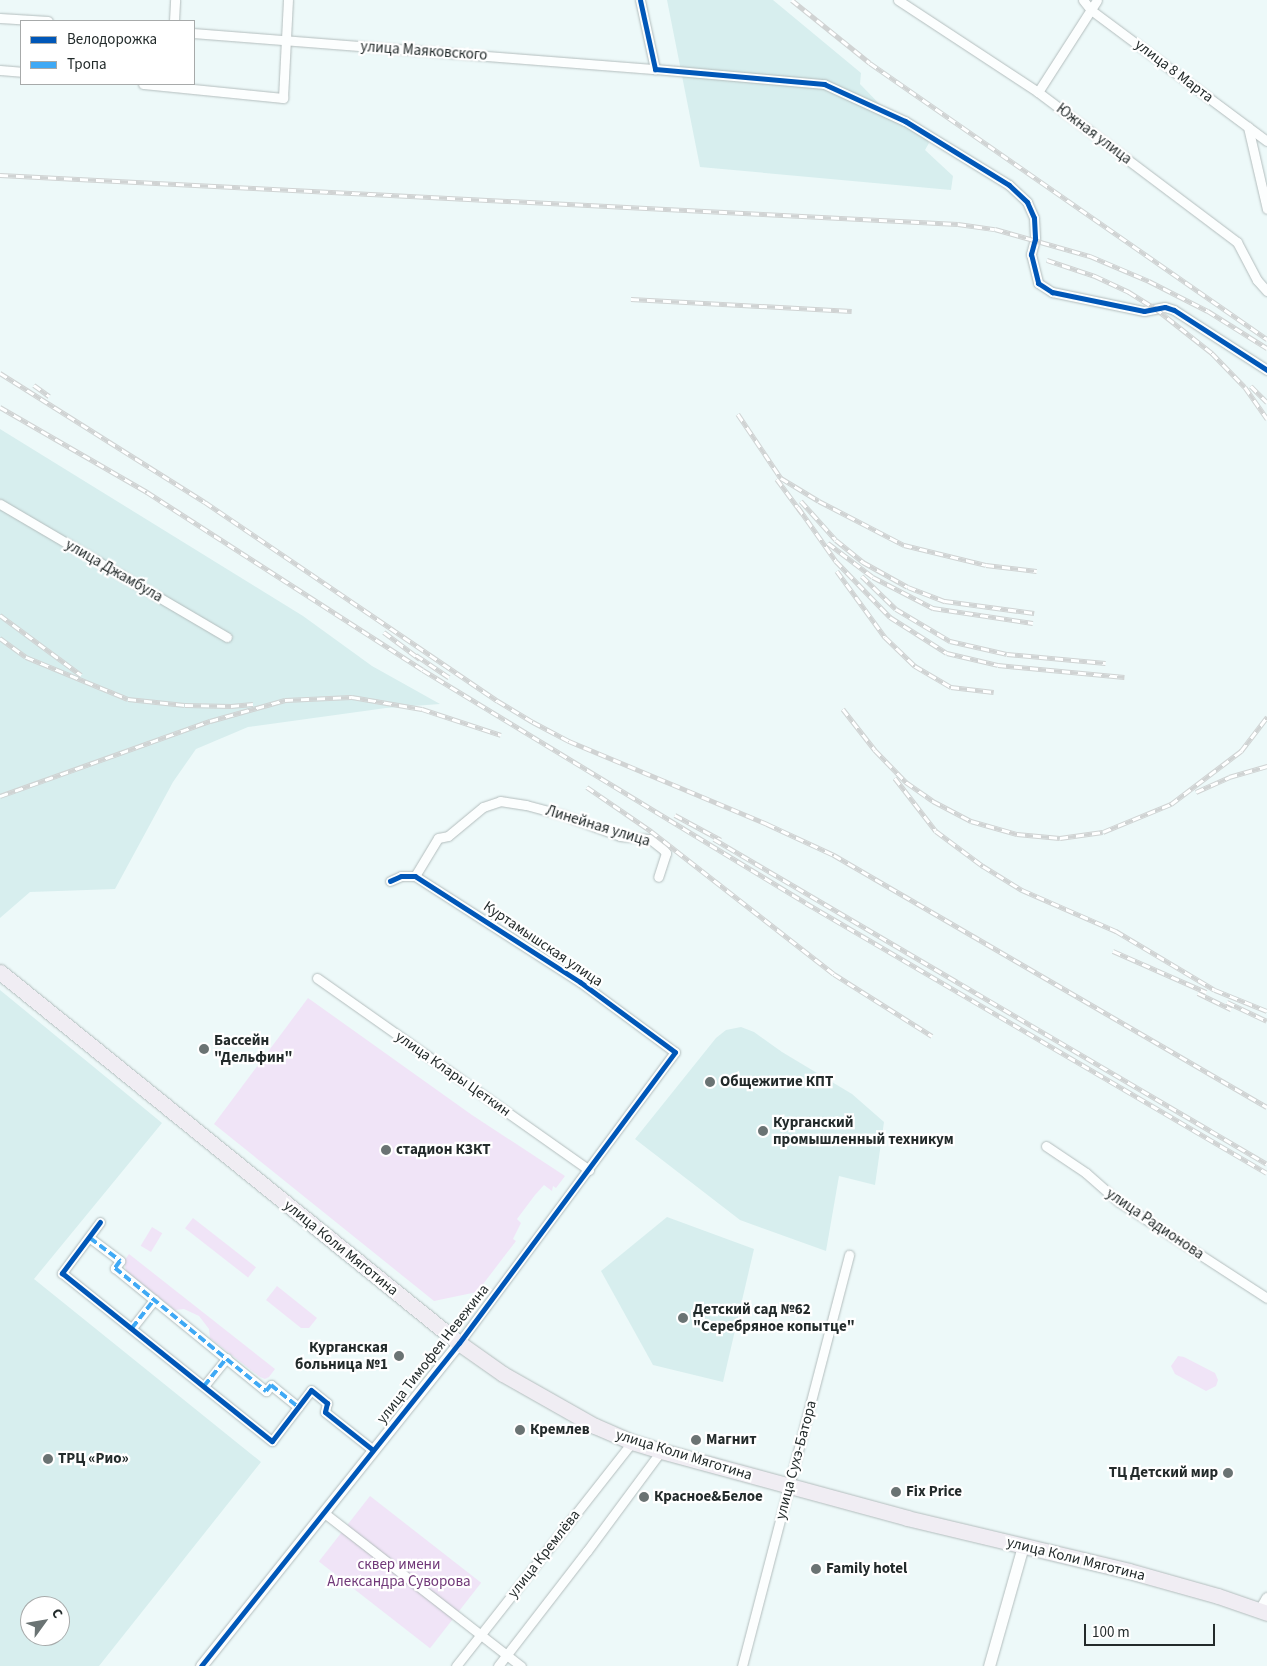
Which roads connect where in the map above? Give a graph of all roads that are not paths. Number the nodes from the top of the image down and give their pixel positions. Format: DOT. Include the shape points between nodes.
graph roads {
  1 [pos="175,0"];
  2 [pos="288,0"];
  3 [pos="640,0"];
  4 [pos="898,0"];
  5 [pos="1083,0"];
  6 [pos="1097,0"];
  7 [pos="1091,10"];
  8 [pos="0,18"];
  9 [pos="32,20"];
  10 [pos="174,20"];
  11 [pos="195,32"];
  12 [pos="286,40"];
  13 [pos="654,68"];
  14 [pos="0,70"];
  15 [pos="20,72"];
  16 [pos="153,85"];
  17 [pos="1038,92"];
  18 [pos="1248,126"];
  19 [pos="1267,141"];
  20 [pos="1267,209"];
  21 [pos="1267,291"];
  22 [pos="1267,370"];
  23 [pos="0,504"];
  24 [pos="227,638"];
  25 [pos="415,876"];
  26 [pos="658,877"];
  27 [pos="390,881"];
  28 [pos="0,972"];
  29 [pos="317,978"];
  30 [pos="675,1052"];
  31 [pos="1046,1146"];
  32 [pos="589,1170"];
  33 [pos="100,1222"];
  34 [pos="90,1238"];
  35 [pos="850,1255"];
  36 [pos="1267,1298"];
  37 [pos="154,1300"];
  38 [pos="132,1328"];
  39 [pos="459,1343"];
  40 [pos="226,1358"];
  41 [pos="204,1386"];
  42 [pos="298,1407"];
  43 [pos="632,1442"];
  44 [pos="373,1450"];
  45 [pos="661,1451"];
  46 [pos="789,1485"];
  47 [pos="323,1512"];
  48 [pos="1023,1546"];
  49 [pos="1265,1607"];
  50 [pos="481,1634"];
  51 [pos="507,1655"];
  52 [pos="201,1666"];
  53 [pos="456,1666"];
  54 [pos="498,1666"];
  55 [pos="521,1666"];
  56 [pos="742,1666"];
  57 [pos="989,1666"];
  1 -- 10 [label="street"];
  2 -- 12 [label="street"];
  3 -- 13 [label="street"];
  4 -- 17 [label="street, Южная улица"];
  5 -- 7 [label="street, улица 8 Марта"];
  6 -- 7 [label="street"];
  7 -- 17 [label="street"];
  7 -- 18 [label="street, улица 8 Марта"];
  8 -- 9 [label="street"];
  11 -- 12 [label="street, улица Маяковского"];
  12 -- 13 [label="street, улица Маяковского"];
  12 -- 16 [label="street" via="283,98"];
  13 -- 22 [label="street, улица Маяковского" via="824,84 904,121 1009,185 1027,202 1034,218 1035,239 1031,254 1038,283 1052,292 1144,311 1165,307 1174,310"];
  14 -- 15 [label="street"];
  17 -- 21 [label="street, Южная улица" via="1237,242 1257,280"];
  18 -- 19 [label="street, улица 8 Марта"];
  18 -- 20 [label="street"];
  23 -- 24 [label="street, улица Джамбула"];
  25 -- 26 [label="street, Линейная улица" via="438,838 448,836 483,808 500,801 563,815 620,836 650,839 666,853"];
  25 -- 27 [label="street" via="401,876"];
  25 -- 30 [label="street, Куртамышская улица" via="580,982"];
  28 -- 39 [label="main road, улица Коли Мяготина"];
  29 -- 32 [label="street, улица Клары Цеткин"];
  30 -- 32 [label="street, улица Тимофея Невежина"];
  31 -- 36 [label="street, улица Радионова" via="1086,1173 1119,1202"];
  32 -- 39 [label="street, улица Тимофея Невежина"];
  33 -- 34 [label="street"];
  34 -- 37 [label="street" via="120,1261 115,1268"];
  34 -- 38 [label="street" via="62,1273"];
  35 -- 46 [label="street, улица Сухэ-Батора"];
  37 -- 38 [label="street"];
  37 -- 40 [label="street"];
  38 -- 41 [label="street"];
  39 -- 43 [label="main road, улица Коли Мяготина" via="503,1374 570,1413"];
  39 -- 44 [label="street, улица Тимофея Невежина"];
  40 -- 41 [label="street"];
  40 -- 42 [label="street" via="266,1391 271,1385"];
  41 -- 42 [label="street" via="272,1441"];
  42 -- 44 [label="street" via="311,1390 327,1403 325,1412"];
  43 -- 45 [label="main road, улица Коли Мяготина"];
  43 -- 50 [label="street, улица Кремлёва"];
  44 -- 47 [label="street, улица Тимофея Невежина"];
  45 -- 46 [label="main road, улица Коли Мяготина"];
  45 -- 51 [label="street"];
  46 -- 48 [label="main road, улица Коли Мяготина"];
  46 -- 56 [label="street, улица Сухэ-Батора"];
  47 -- 50 [label="street"];
  47 -- 52 [label="street, улица Тимофея Невежина"];
  48 -- 49 [label="main road, улица Коли Мяготина"];
  48 -- 57 [label="street"];
  50 -- 51 [label="street"];
  50 -- 53 [label="street, улица Кремлёва"];
  51 -- 54 [label="street"];
  51 -- 55 [label="street"];
}
